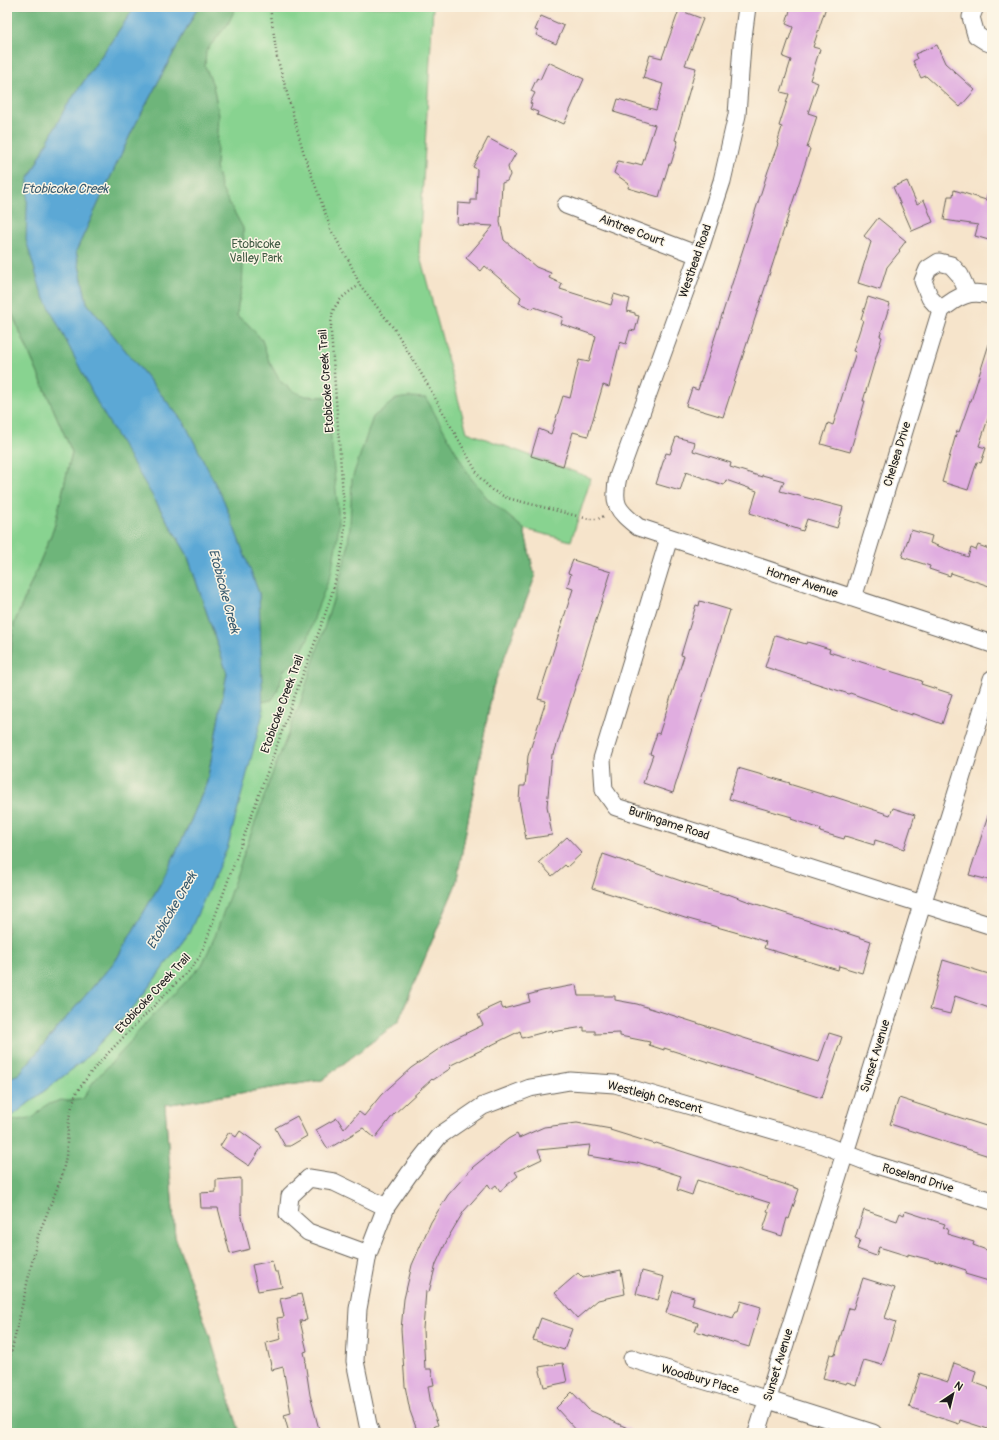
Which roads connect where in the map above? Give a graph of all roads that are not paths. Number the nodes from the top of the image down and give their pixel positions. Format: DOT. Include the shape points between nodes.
graph roads {
  1 [pos="747,7"];
  2 [pos="975,7"];
  3 [pos="992,44"];
  4 [pos="566,205"];
  5 [pos="698,255"];
  6 [pos="968,293"];
  7 [pos="992,296"];
  8 [pos="941,310"];
  9 [pos="618,508"];
  10 [pos="669,538"];
  11 [pos="853,598"];
  12 [pos="992,644"];
  13 [pos="992,679"];
  14 [pos="922,904"];
  15 [pos="992,926"];
  16 [pos="845,1153"];
  17 [pos="992,1201"];
  18 [pos="386,1207"];
  19 [pos="368,1254"];
  20 [pos="632,1359"];
  21 [pos="768,1399"];
  22 [pos="371,1433"];
  23 [pos="757,1433"];
  24 [pos="873,1433"];
  1 -- 5 [label="street, Westhead Road" via="737,114 722,181"];
  2 -- 3 [label="street" via="971,17 976,35"];
  4 -- 5 [label="street, Aintree Court"];
  5 -- 9 [label="street, Westhead Road" via="618,477 615,493"];
  6 -- 7 [label="street"];
  6 -- 8 [label="street"];
  6 -- 8 [label="street" via="960,275 951,265 939,262 928,269 923,281 930,298"];
  8 -- 11 [label="street, Chelsea Drive"];
  9 -- 10 [label="street, Horner Avenue" via="638,527"];
  10 -- 11 [label="street, Horner Avenue"];
  10 -- 14 [label="street, Burlingame Road" via="602,759 604,790 616,807"];
  11 -- 12 [label="street, Horner Avenue"];
  13 -- 14 [label="street, Sunset Avenue"];
  14 -- 15 [label="street, Burlingame Road"];
  14 -- 16 [label="street, Sunset Avenue"];
  16 -- 17 [label="street, Roseland Drive"];
  16 -- 18 [label="street, Westleigh Crescent" via="615,1084 570,1081 530,1088 483,1106 439,1136"];
  16 -- 21 [label="street, Sunset Avenue"];
  18 -- 19 [label="street, Westleigh Crescent"];
  18 -- 19 [label="street" via="334,1182 309,1178 290,1196 288,1214 308,1232"];
  19 -- 22 [label="street, Westleigh Crescent" via="358,1309 355,1361"];
  20 -- 21 [label="street, Woodbury Place"];
  21 -- 23 [label="street, Sunset Avenue"];
  21 -- 24 [label="street, Woodbury Place"];
}
